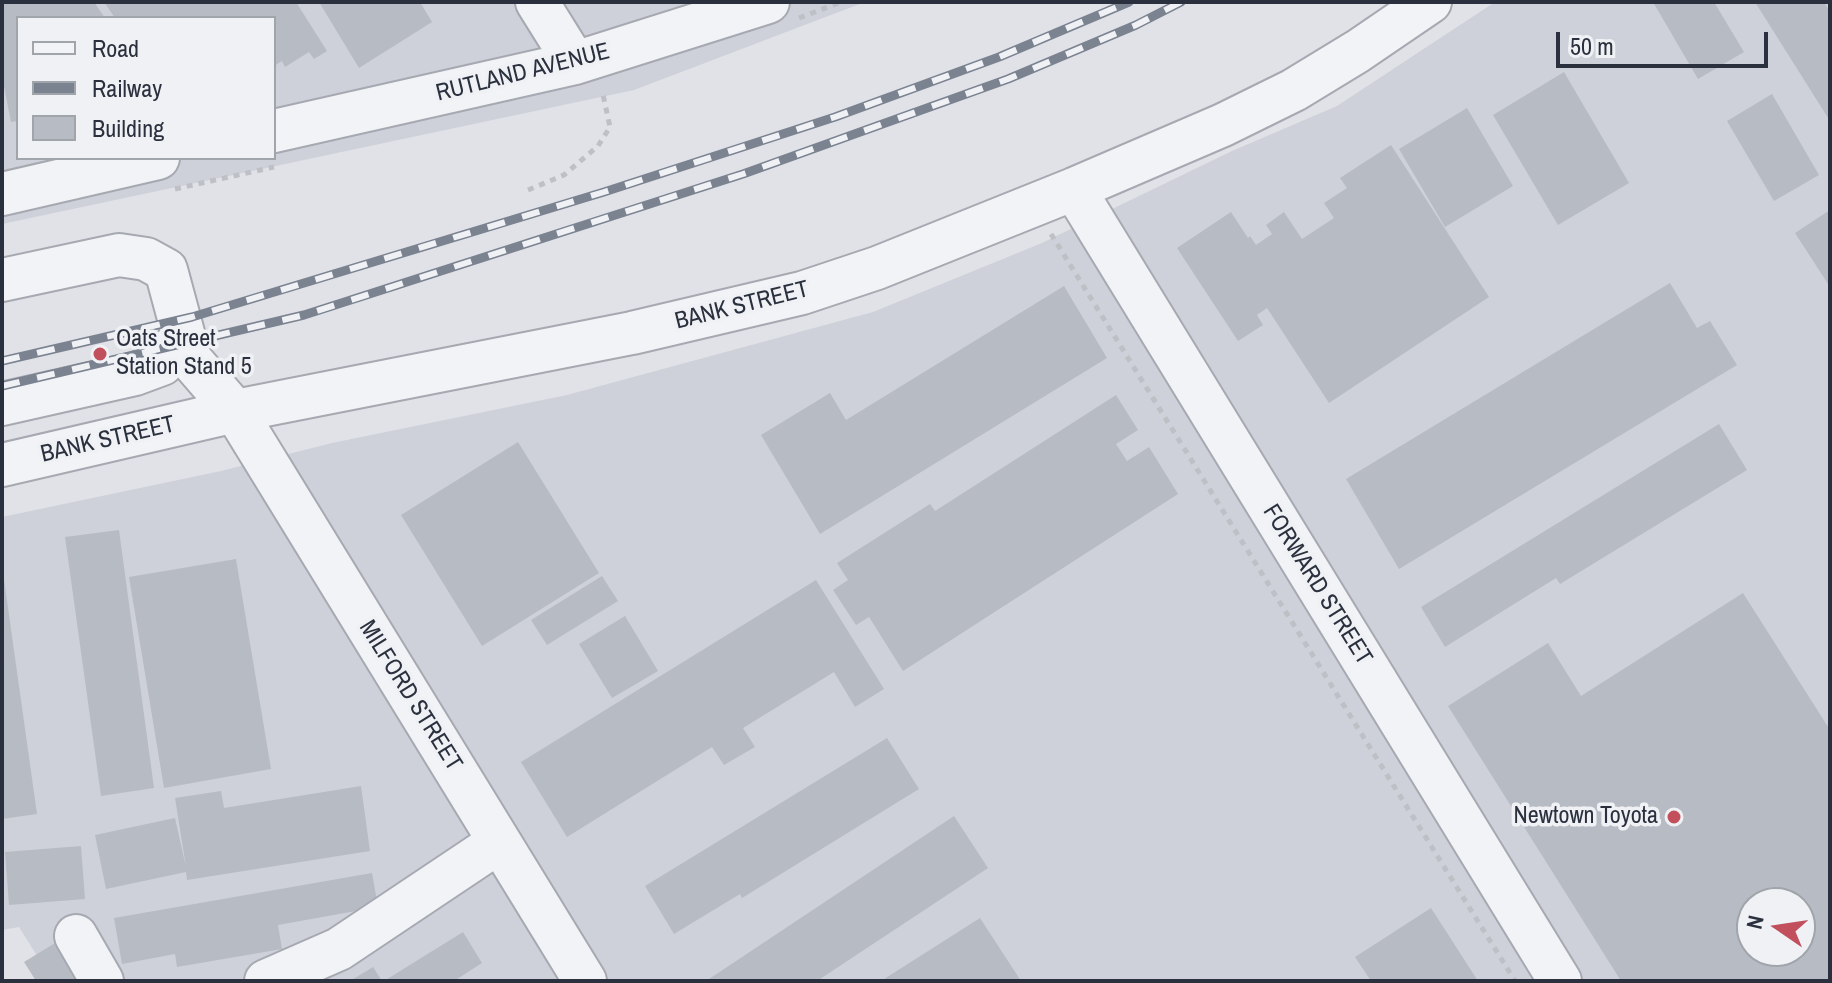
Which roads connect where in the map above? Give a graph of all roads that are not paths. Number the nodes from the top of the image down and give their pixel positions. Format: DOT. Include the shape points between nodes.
graph roads {
  1 [pos="537,2"];
  2 [pos="768,2"];
  3 [pos="1430,2"];
  4 [pos="588,76"];
  5 [pos="276,131"];
  6 [pos="149,160"];
  7 [pos="1074,189"];
  8 [pos="2,194"];
  9 [pos="2,280"];
  10 [pos="182,336"];
  11 [pos="135,374"];
  12 [pos="2,404"];
  13 [pos="220,414"];
  14 [pos="2,465"];
  15 [pos="499,842"];
  16 [pos="76,936"];
  17 [pos="102,981"];
  18 [pos="266,981"];
  19 [pos="585,981"];
  20 [pos="1560,981"];
  1 -- 4 [label="street"];
  2 -- 4 [label="street, RUTLAND AVENUE"];
  3 -- 7 [label="street, BANK STREET" via="1294,90"];
  4 -- 5 [label="street, RUTLAND AVENUE"];
  6 -- 8 [label="street"];
  7 -- 13 [label="street, BANK STREET" via="802,293 632,333"];
  7 -- 20 [label="street, FORWARD STREET"];
  9 -- 10 [label="street" via="119,255 146,259 166,270"];
  10 -- 11 [label="street" via="162,364"];
  10 -- 13 [label="street"];
  11 -- 12 [label="street"];
  11 -- 13 [label="street" via="174,379"];
  13 -- 14 [label="street, BANK STREET"];
  13 -- 15 [label="street, MILFORD STREET"];
  15 -- 18 [label="street" via="339,949"];
  15 -- 19 [label="street, MILFORD STREET"];
  16 -- 17 [label="street"];
}
